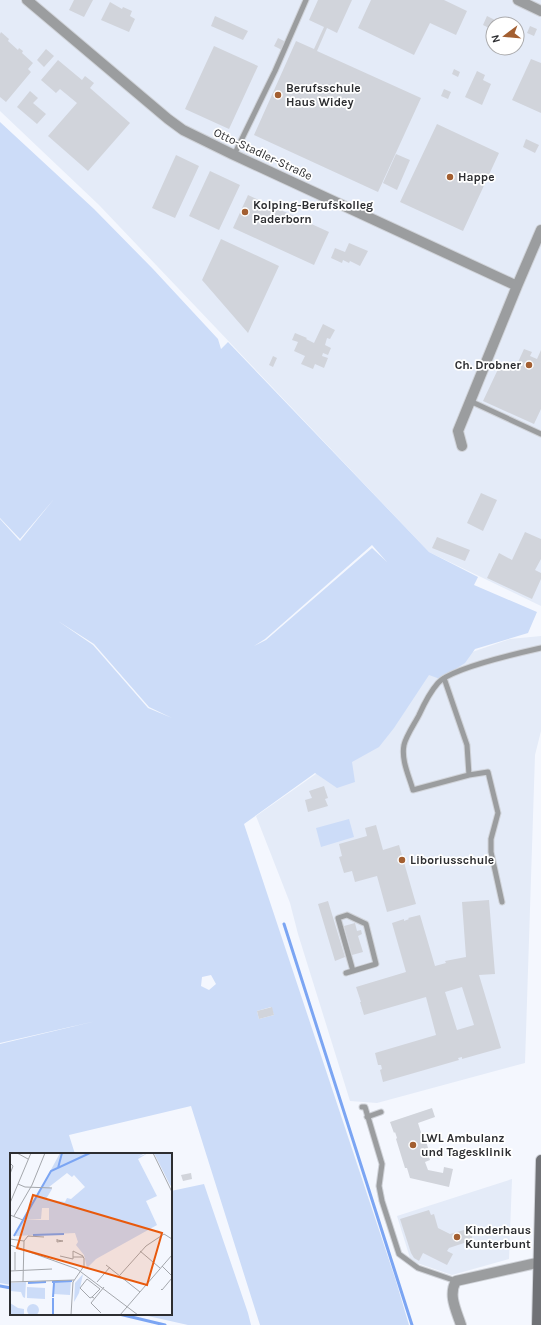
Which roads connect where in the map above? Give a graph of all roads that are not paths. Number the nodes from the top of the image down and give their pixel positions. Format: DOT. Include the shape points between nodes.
graph roads {
  1 [pos="27,0"];
  2 [pos="306,0"];
  3 [pos="518,0"];
  4 [pos="541,11"];
  5 [pos="234,155"];
  6 [pos="541,230"];
  7 [pos="517,286"];
  8 [pos="470,402"];
  9 [pos="541,434"];
  10 [pos="462,446"];
  11 [pos="541,648"];
  12 [pos="444,678"];
  13 [pos="469,775"];
  14 [pos="502,902"];
  15 [pos="353,971"];
  16 [pos="346,973"];
  17 [pos="362,1107"];
  18 [pos="382,1112"];
  19 [pos="367,1117"];
  20 [pos="541,1160"];
  21 [pos="540,1262"];
  22 [pos="456,1281"];
  23 [pos="461,1325"];
  24 [pos="537,1325"];
  1 -- 5 [label="street, Otto-Stadler-Straße" via="168,119 183,130"];
  2 -- 5 [label="lane"];
  3 -- 4 [label="street"];
  5 -- 7 [label="street, Otto-Stadler-Straße"];
  6 -- 7 [label="street"];
  7 -- 8 [label="street"];
  8 -- 9 [label="lane"];
  8 -- 10 [label="street" via="458,431"];
  11 -- 12 [label="lane" via="454,672"];
  12 -- 13 [label="lane" via="467,745"];
  12 -- 13 [label="lane" via="424,704 404,744 404,757 413,790"];
  13 -- 14 [label="lane" via="488,772 498,813 491,840 491,852"];
  15 -- 15 [label="lane" via="376,964 366,924 347,915 338,918"];
  15 -- 16 [label="lane"];
  17 -- 19 [label="lane" via="365,1107"];
  18 -- 19 [label="lane"];
  19 -- 22 [label="lane" via="382,1164 382,1201 399,1254 418,1268"];
  20 -- 21 [label="street"];
  21 -- 22 [label="street"];
  21 -- 24 [label="street"];
  22 -- 23 [label="street" via="452,1288 453,1298"];
}
